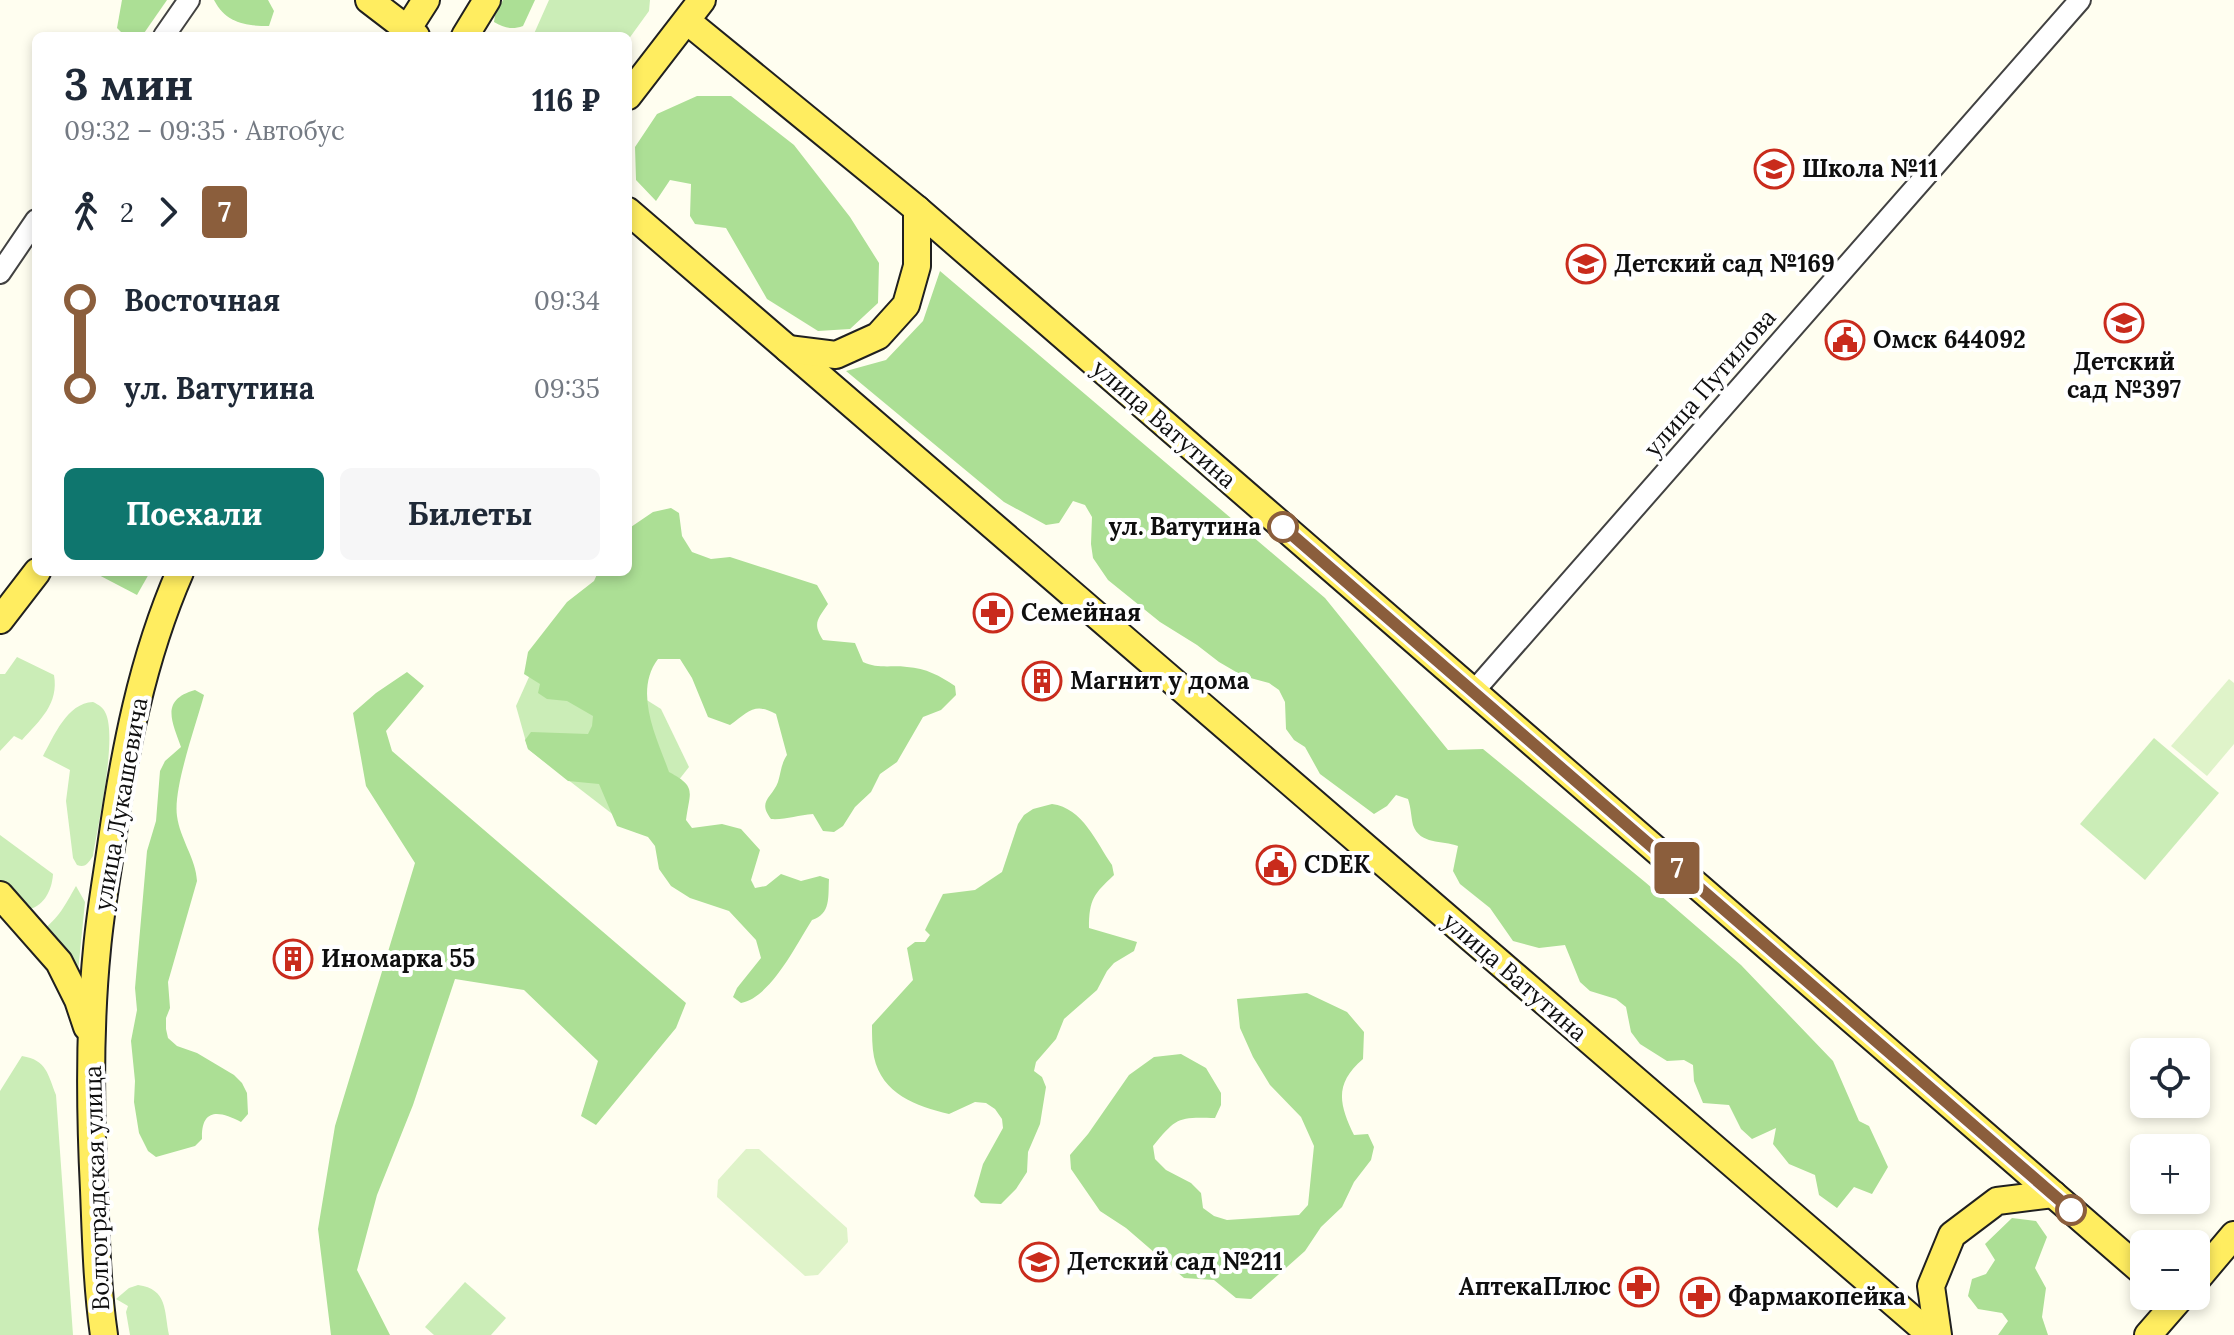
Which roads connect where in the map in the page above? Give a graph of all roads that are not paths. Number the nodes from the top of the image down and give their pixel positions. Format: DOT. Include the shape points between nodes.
graph roads {
  1 [pos="189,0"];
  2 [pos="369,0"];
  3 [pos="426,0"];
  4 [pos="487,0"];
  5 [pos="2080,0"];
  6 [pos="694,10"];
  7 [pos="167,32"];
  8 [pos="407,32"];
  9 [pos="410,32"];
  10 [pos="467,32"];
  11 [pos="632,91"];
  12 [pos="917,209"];
  13 [pos="632,214"];
  14 [pos="32,226"];
  15 [pos="0,273"];
  16 [pos="788,349"];
  17 [pos="34,576"];
  18 [pos="178,576"];
  19 [pos="0,620"];
  20 [pos="1474,691"];
  21 [pos="0,895"];
  22 [pos="92,1042"];
  23 [pos="2053,1194"];
  24 [pos="2234,1235"];
  25 [pos="2130,1261"];
  26 [pos="2210,1263"];
  27 [pos="2167,1310"];
  28 [pos="104,1335"];
  29 [pos="1931,1335"];
  30 [pos="1938,1335"];
  31 [pos="2148,1335"];
  1 -- 7 [label="street"];
  2 -- 8 [label="main road"];
  3 -- 9 [label="main road"];
  4 -- 10 [label="main road"];
  5 -- 20 [label="street, улица Путилова"];
  6 -- 11 [label="main road"];
  6 -- 12 [label="main road, улица Ватутина"];
  12 -- 16 [label="main road" via="917,266 906,305 878,336 836,355"];
  12 -- 20 [label="main road, улица Ватутина"];
  13 -- 16 [label="main road, улица Ватутина"];
  14 -- 15 [label="street"];
  16 -- 29 [label="main road, улица Ватутина"];
  17 -- 19 [label="main road"];
  18 -- 22 [label="main road, улица Лукашевича" via="159,627 121,773 97,949"];
  20 -- 23 [label="main road, улица Ватутина"];
  21 -- 22 [label="main road" via="59,962"];
  22 -- 28 [label="main road, Волгоградская улица" via="91,1158"];
  23 -- 25 [label="main road, улица Ватутина"];
  23 -- 30 [label="main road" via="1997,1201 1952,1235 1931,1286"];
  24 -- 26 [label="main road"];
  27 -- 31 [label="main road"];
}
